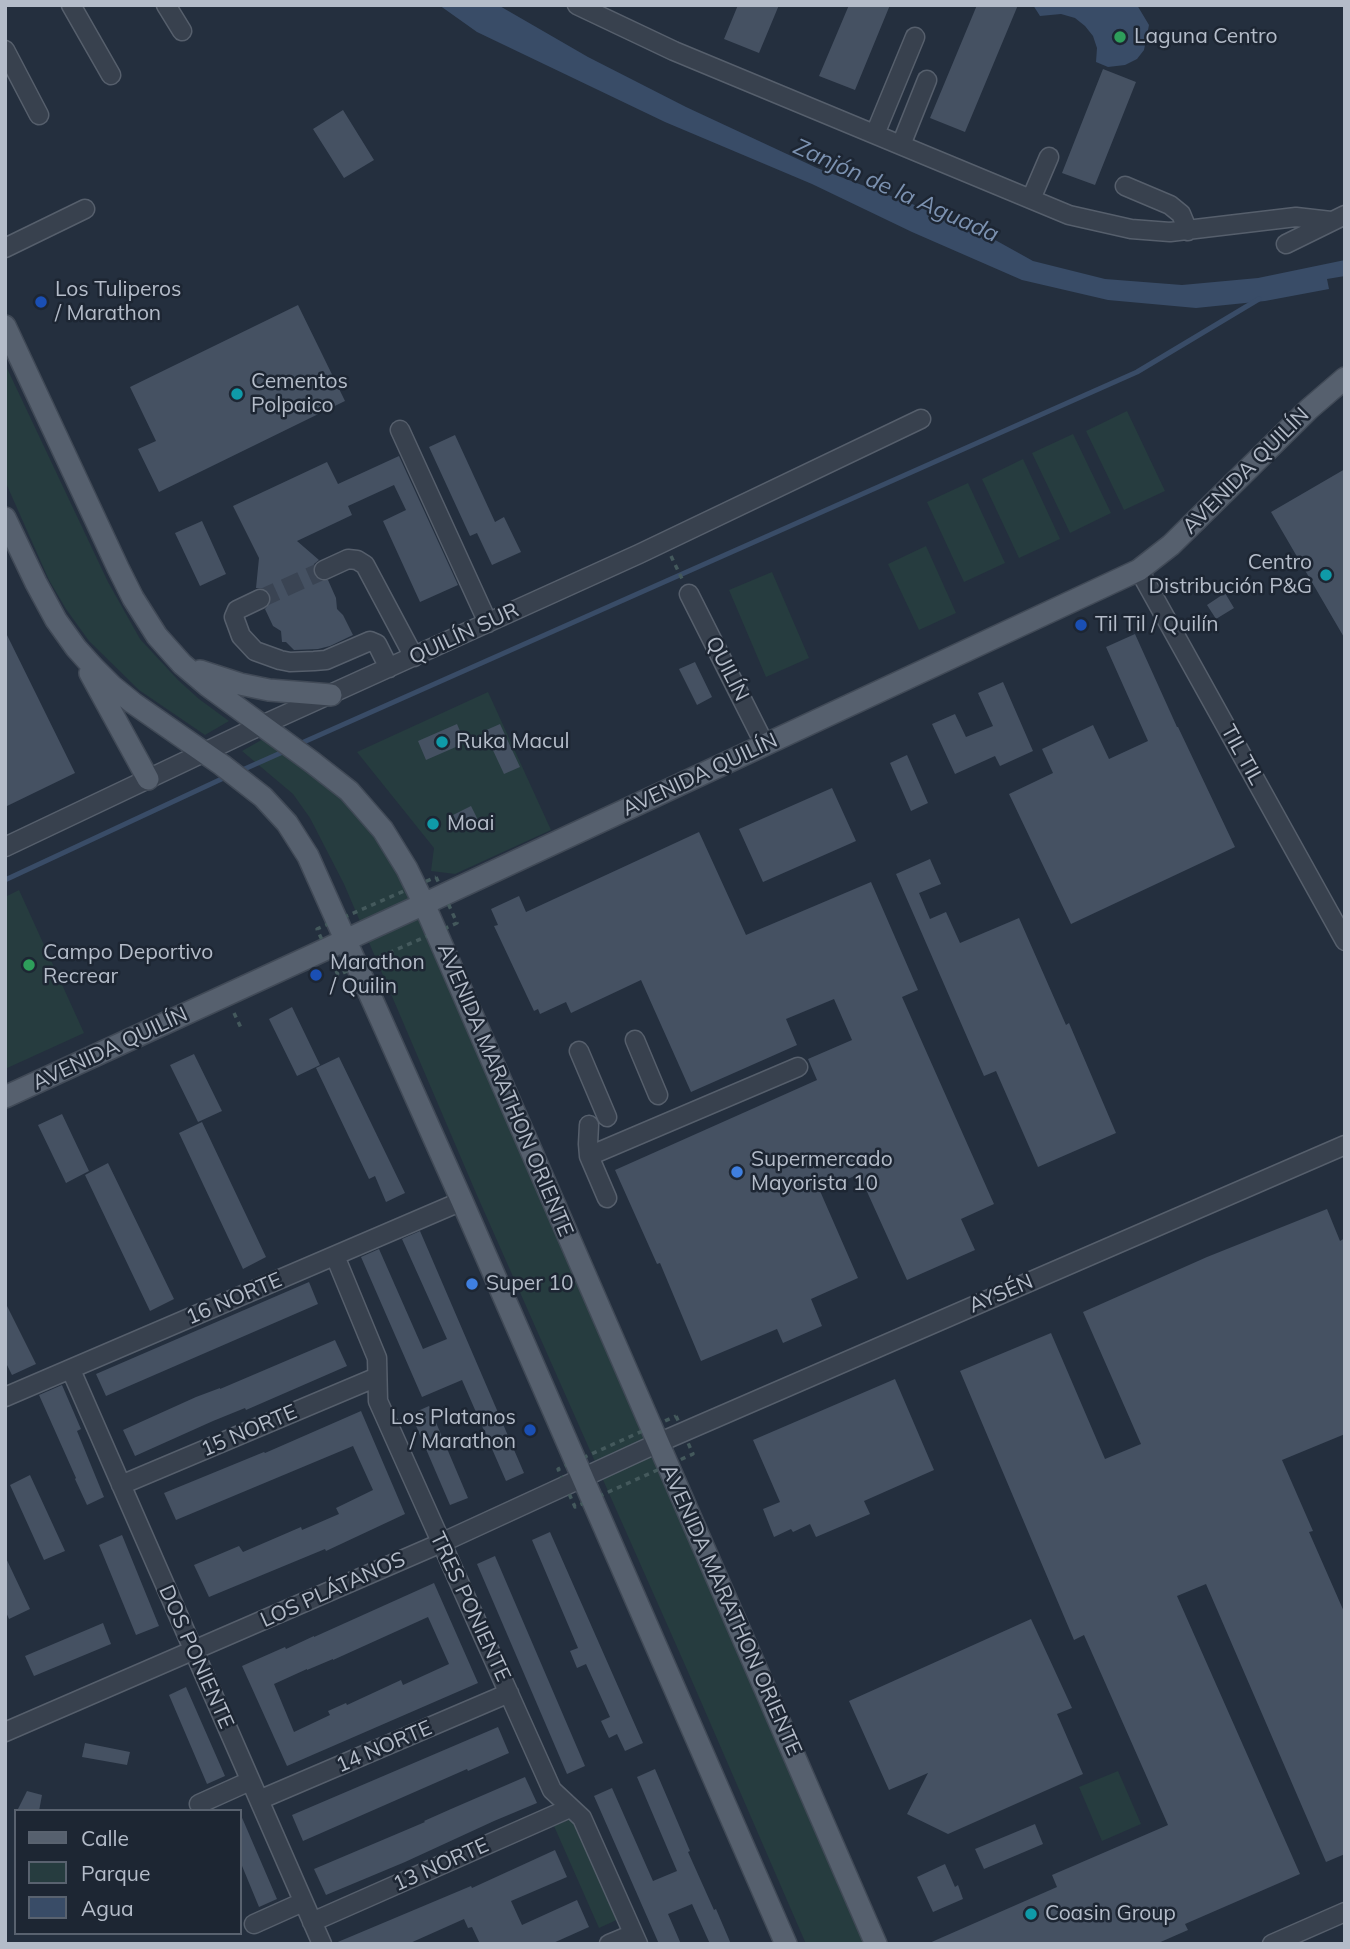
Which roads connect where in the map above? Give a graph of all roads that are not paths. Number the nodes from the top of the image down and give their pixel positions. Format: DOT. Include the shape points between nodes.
graph roads {
  1 [pos="71,5"];
  2 [pos="166,5"];
  3 [pos="577,5"];
  4 [pos="182,31"];
  5 [pos="915,37"];
  6 [pos="5,50"];
  7 [pos="111,75"];
  8 [pos="927,80"];
  9 [pos="39,115"];
  10 [pos="875,134"];
  11 [pos="901,145"];
  12 [pos="1049,157"];
  13 [pos="1125,186"];
  14 [pos="1031,199"];
  15 [pos="85,209"];
  16 [pos="1338,218"];
  17 [pos="1188,231"];
  18 [pos="1286,244"];
  19 [pos="5,248"];
  20 [pos="5,326"];
  21 [pos="1345,378"];
  22 [pos="921,419"];
  23 [pos="400,430"];
  24 [pos="5,518"];
  25 [pos="324,570"];
  26 [pos="1139,570"];
  27 [pos="688,591"];
  28 [pos="260,599"];
  29 [pos="488,623"];
  30 [pos="76,648"];
  31 [pos="414,657"];
  32 [pos="182,664"];
  33 [pos="389,668"];
  34 [pos="331,695"];
  35 [pos="270,732"];
  36 [pos="765,744"];
  37 [pos="202,753"];
  38 [pos="148,779"];
  39 [pos="5,847"];
  40 [pos="424,904"];
  41 [pos="345,939"];
  42 [pos="1345,941"];
  43 [pos="635,1040"];
  44 [pos="579,1051"];
  45 [pos="798,1068"];
  46 [pos="658,1095"];
  47 [pos="5,1097"];
  48 [pos="607,1117"];
  49 [pos="589,1125"];
  50 [pos="1345,1145"];
  51 [pos="589,1156"];
  52 [pos="607,1198"];
  53 [pos="462,1201"];
  54 [pos="335,1256"];
  55 [pos="71,1370"];
  56 [pos="377,1377"];
  57 [pos="5,1397"];
  58 [pos="658,1443"];
  59 [pos="583,1479"];
  60 [pos="121,1485"];
  61 [pos="440,1543"];
  62 [pos="193,1650"];
  63 [pos="509,1693"];
  64 [pos="5,1732"];
  65 [pos="250,1781"];
  66 [pos="259,1800"];
  67 [pos="199,1804"];
  68 [pos="570,1808"];
  69 [pos="303,1902"];
  70 [pos="1345,1912"];
  71 [pos="312,1922"];
  72 [pos="254,1924"];
  73 [pos="636,1939"];
  74 [pos="322,1944"];
  75 [pos="609,1944"];
  76 [pos="786,1944"];
  77 [pos="876,1944"];
  78 [pos="1272,1944"];
  1 -- 7 [label="street"];
  2 -- 4 [label="street"];
  3 -- 10 [label="street" via="674,51"];
  5 -- 10 [label="street"];
  6 -- 9 [label="street"];
  8 -- 11 [label="street"];
  10 -- 11 [label="street"];
  11 -- 14 [label="street"];
  12 -- 14 [label="street"];
  13 -- 17 [label="street" via="1170,205 1181,214"];
  14 -- 17 [label="street" via="1069,215 1130,229"];
  15 -- 19 [label="street"];
  16 -- 17 [label="street" via="1296,217"];
  16 -- 18 [label="street"];
  20 -- 32 [label="main road, AVENIDA MARATHON ORIENTE" via="133,598"];
  21 -- 26 [label="main road, AVENIDA QUILÍN" via="1171,545"];
  22 -- 29 [label="street, QUILÍN SUR"];
  23 -- 29 [label="street"];
  24 -- 30 [label="main road" via="44,600"];
  25 -- 31 [label="street" via="348,559 365,565"];
  26 -- 36 [label="main road, AVENIDA QUILÍN"];
  26 -- 42 [label="street, TIL TIL"];
  27 -- 36 [label="street, QUILÍN"];
  28 -- 33 [label="street" via="237,610 234,617 241,636 256,651 290,662 326,660 370,641 377,644"];
  29 -- 31 [label="street, QUILÍN SUR"];
  30 -- 37 [label="main road" via="112,686"];
  30 -- 38 [label="main road"];
  31 -- 33 [label="street, QUILÍN SUR"];
  32 -- 34 [label="main road" via="254,688"];
  32 -- 35 [label="main road, AVENIDA MARATHON ORIENTE"];
  33 -- 34 [label="street, QUILÍN SUR"];
  34 -- 35 [label="street, QUILÍN SUR"];
  35 -- 37 [label="street, QUILÍN SUR"];
  35 -- 40 [label="main road, AVENIDA MARATHON ORIENTE" via="349,791 383,830"];
  36 -- 40 [label="main road, AVENIDA QUILÍN"];
  37 -- 38 [label="street, QUILÍN SUR"];
  37 -- 41 [label="main road" via="274,807 299,840"];
  38 -- 39 [label="street, QUILÍN SUR"];
  40 -- 41 [label="main road, AVENIDA QUILÍN"];
  40 -- 58 [label="main road, AVENIDA MARATHON ORIENTE"];
  41 -- 47 [label="main road, AVENIDA QUILÍN"];
  41 -- 53 [label="main road"];
  43 -- 46 [label="street"];
  44 -- 48 [label="street"];
  45 -- 51 [label="street"];
  49 -- 51 [label="street"];
  50 -- 58 [label="street, AYSÉN"];
  51 -- 52 [label="street"];
  53 -- 54 [label="street, 16 NORTE"];
  53 -- 59 [label="main road"];
  54 -- 55 [label="street, 16 NORTE"];
  54 -- 56 [label="street, TRES PONIENTE" via="377,1358"];
  55 -- 57 [label="street, 16 NORTE"];
  55 -- 60 [label="street, DOS PONIENTE"];
  56 -- 60 [label="street, 15 NORTE"];
  56 -- 61 [label="street, TRES PONIENTE" via="378,1401"];
  58 -- 59 [label="street, LOS PLÁTANOS"];
  58 -- 77 [label="main road, AVENIDA MARATHON ORIENTE"];
  59 -- 61 [label="street, LOS PLÁTANOS"];
  59 -- 76 [label="main road"];
  60 -- 62 [label="street, DOS PONIENTE"];
  61 -- 62 [label="street, LOS PLÁTANOS"];
  61 -- 63 [label="street, TRES PONIENTE"];
  62 -- 64 [label="street, LOS PLÁTANOS"];
  62 -- 65 [label="street, DOS PONIENTE"];
  63 -- 66 [label="street, 14 NORTE"];
  63 -- 68 [label="street, TRES PONIENTE" via="552,1790"];
  65 -- 66 [label="street, DOS PONIENTE"];
  65 -- 67 [label="street"];
  66 -- 69 [label="street, DOS PONIENTE"];
  68 -- 71 [label="street, 13 NORTE"];
  68 -- 73 [label="street, TRES PONIENTE" via="582,1818"];
  69 -- 71 [label="street, DOS PONIENTE"];
  69 -- 72 [label="street"];
  70 -- 78 [label="street"];
  71 -- 74 [label="street, DOS PONIENTE"];
  73 -- 75 [label="street"];
}
